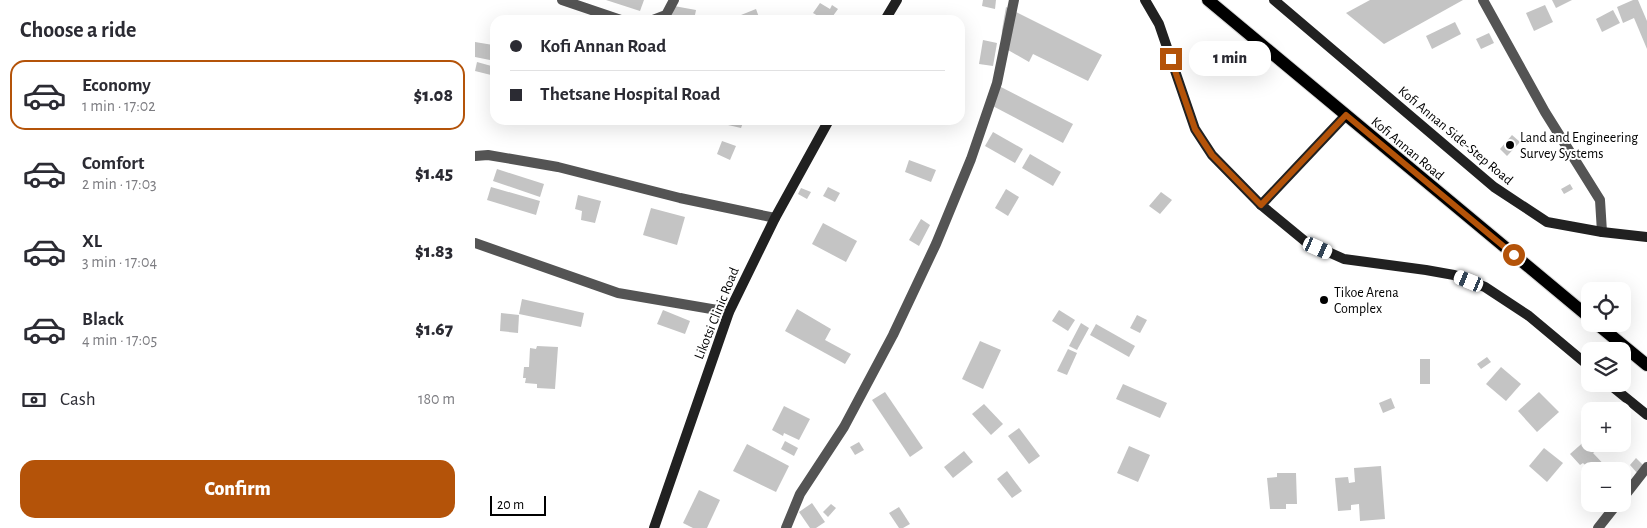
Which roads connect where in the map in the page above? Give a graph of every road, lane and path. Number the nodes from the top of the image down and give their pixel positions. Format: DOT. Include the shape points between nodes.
graph roads {
  1 [pos="562,0"];
  2 [pos="675,0"];
  3 [pos="897,0"];
  4 [pos="1014,0"];
  5 [pos="1145,0"];
  6 [pos="1208,0"];
  7 [pos="1274,0"];
  8 [pos="1483,0"];
  9 [pos="606,15"];
  10 [pos="666,15"];
  11 [pos="888,15"];
  12 [pos="1346,115"];
  13 [pos="826,125"];
  14 [pos="475,156"];
  15 [pos="1261,205"];
  16 [pos="775,218"];
  17 [pos="1603,232"];
  18 [pos="1647,237"];
  19 [pos="475,243"];
  20 [pos="1581,311"];
  21 [pos="729,312"];
  22 [pos="1607,332"];
  23 [pos="1581,359"];
  24 [pos="1647,365"];
  25 [pos="1619,392"];
  26 [pos="1647,415"];
  27 [pos="1647,467"];
  28 [pos="1631,488"];
  29 [pos="1611,512"];
  30 [pos="654,528"];
  31 [pos="786,528"];
  32 [pos="1599,528"];
  1 -- 9 [label="street"];
  2 -- 10 [label="street"];
  3 -- 11 [label="street"];
  4 -- 31 [label="street" via="997,83 971,159 936,244 893,335 844,427 801,494"];
  5 -- 15 [label="street" via="1159,24 1195,129 1212,155"];
  6 -- 12 [label="main road, Kofi Annan Road"];
  7 -- 17 [label="street, Kofi Annan Side-Step Road" via="1494,187 1547,222"];
  8 -- 17 [label="street" via="1545,112 1600,200"];
  12 -- 15 [label="street"];
  12 -- 20 [label="main road, Kofi Annan Road"];
  13 -- 16 [label="street, Likotsi Clinic Road"];
  14 -- 16 [label="street" via="488,155 558,166 680,198"];
  15 -- 23 [label="street" via="1306,242 1344,259 1454,275 1485,287 1529,316"];
  16 -- 21 [label="street, Likotsi Clinic Road"];
  17 -- 18 [label="street, Kofi Annan Side-Step Road"];
  19 -- 21 [label="street" via="618,293"];
  21 -- 30 [label="street, Likotsi Clinic Road"];
  22 -- 24 [label="main road"];
  25 -- 26 [label="street"];
  27 -- 28 [label="street"];
  29 -- 32 [label="street"];
}
